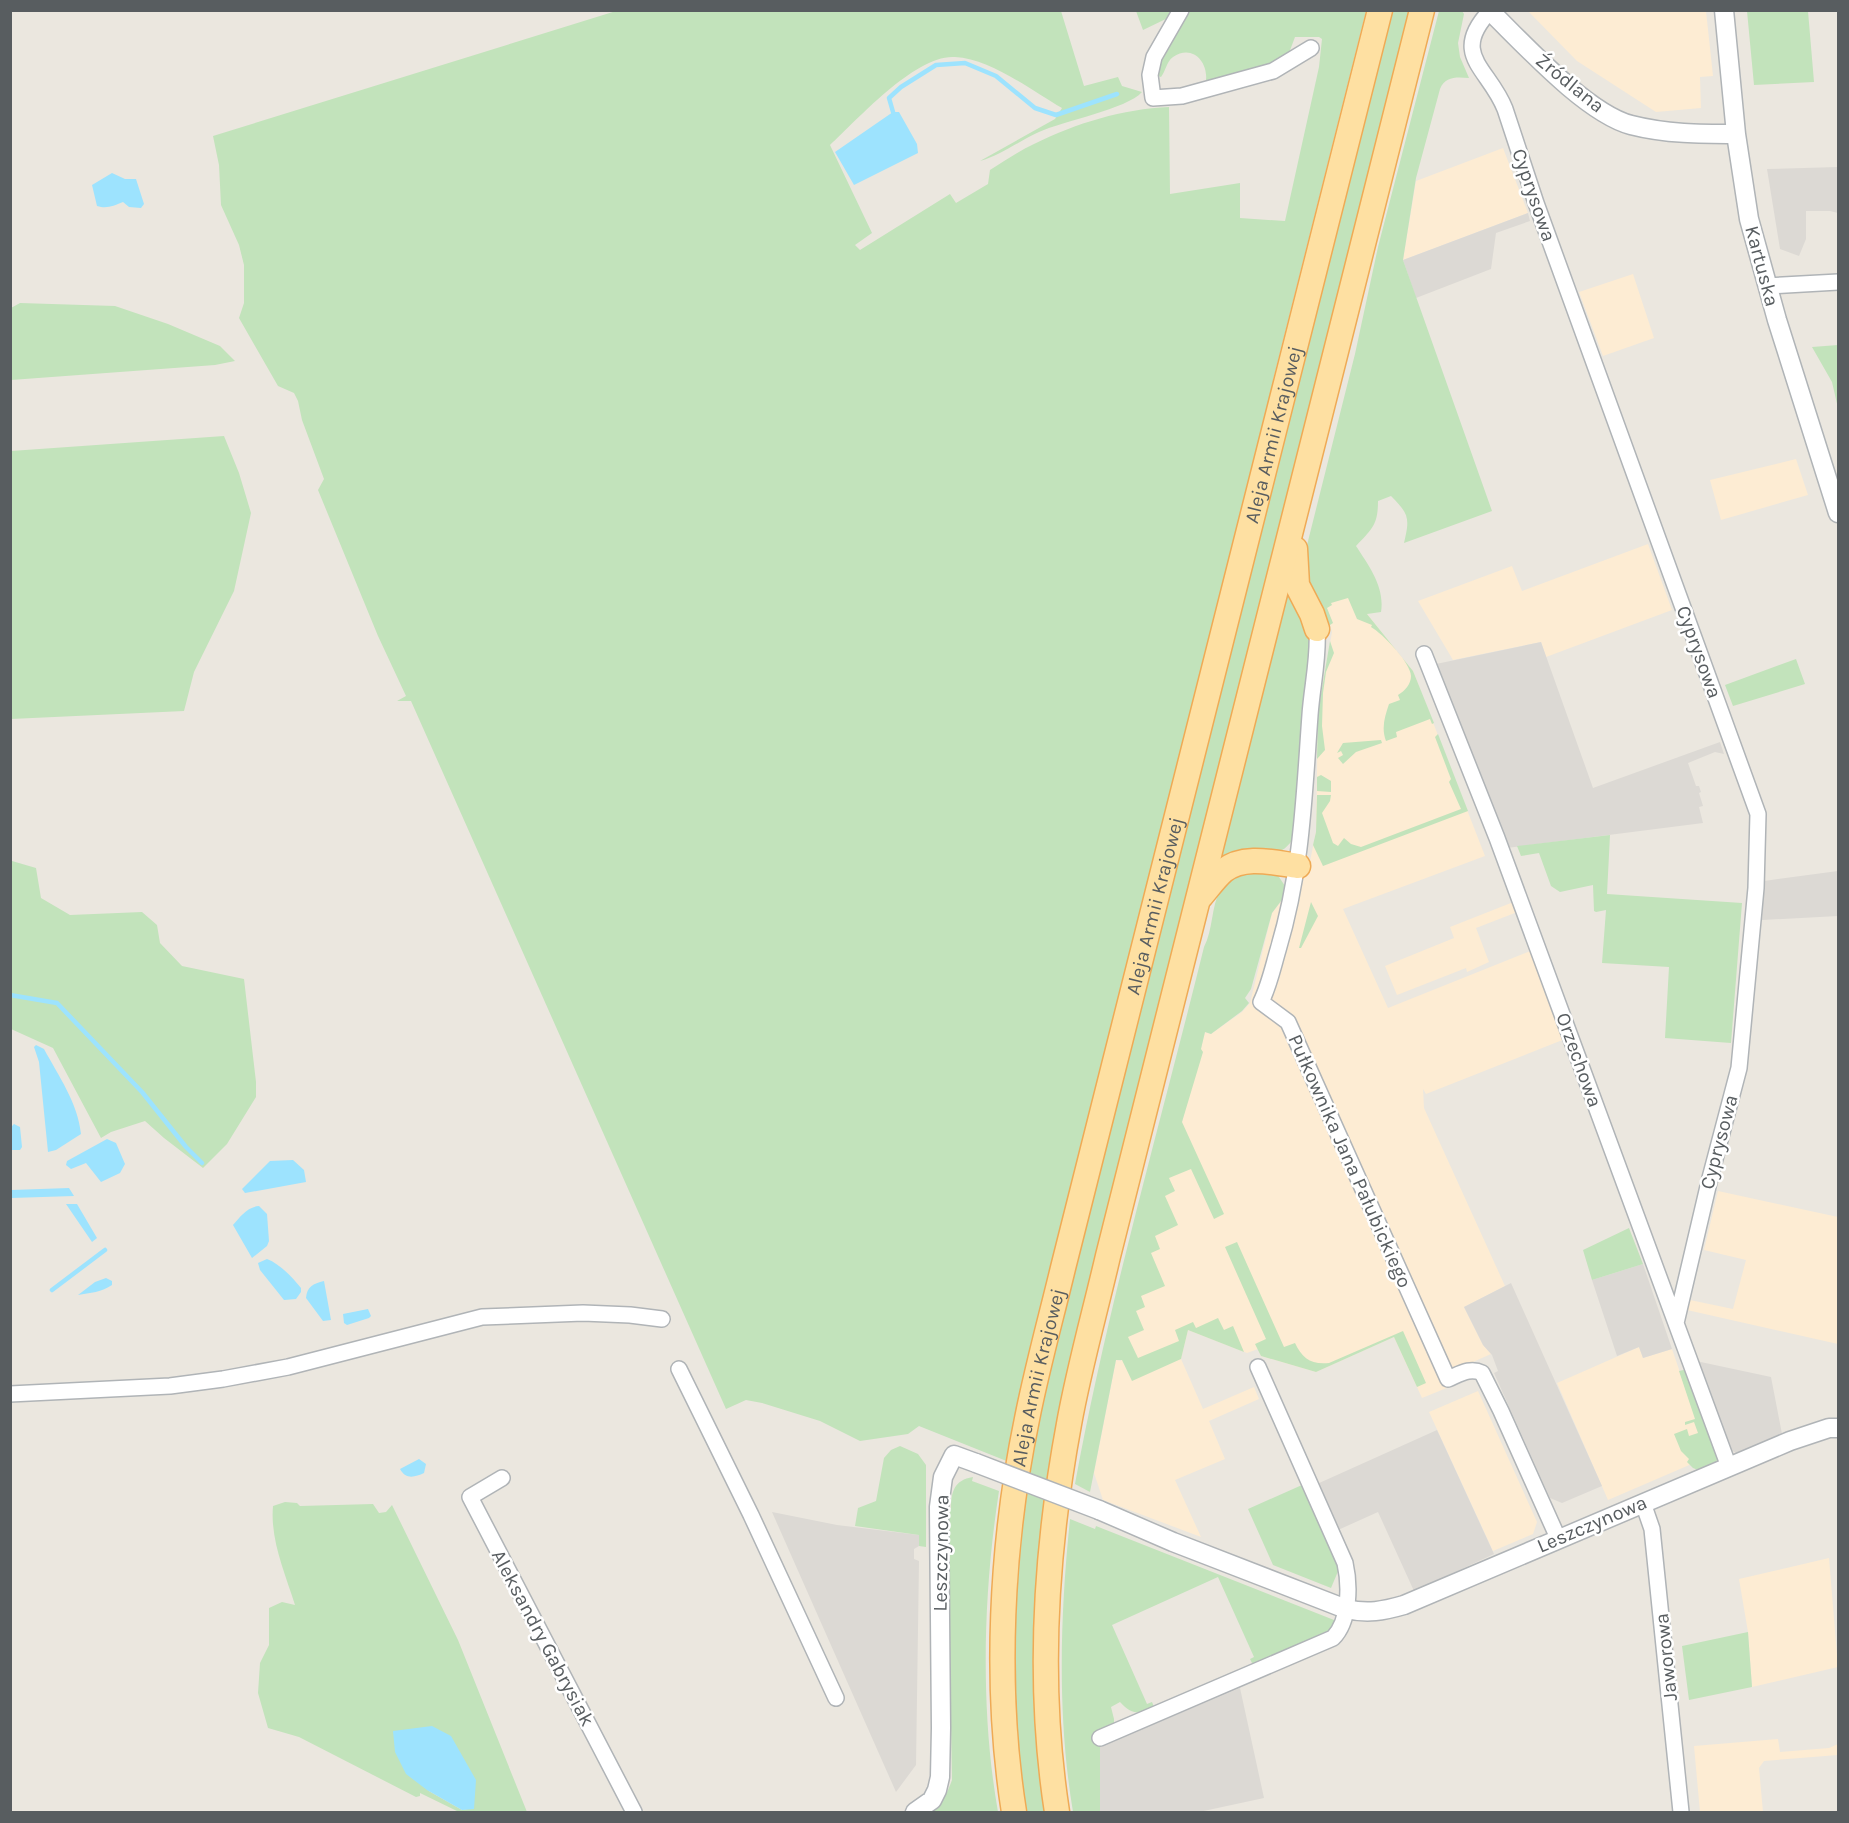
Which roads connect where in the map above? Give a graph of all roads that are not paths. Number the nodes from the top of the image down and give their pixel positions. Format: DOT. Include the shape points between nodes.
graph roads {
  1 [pos="1181,10"];
  2 [pos="1380,10"];
  3 [pos="1422,10"];
  4 [pos="1724,10"];
  5 [pos="1490,11"];
  6 [pos="1311,48"];
  7 [pos="1736,134"];
  8 [pos="1839,282"];
  9 [pos="1767,286"];
  10 [pos="1298,504"];
  11 [pos="1839,513"];
  12 [pos="1317,629"];
  13 [pos="1424,654"];
  14 [pos="1298,866"];
  15 [pos="1199,898"];
  16 [pos="662,1319"];
  17 [pos="1676,1323"];
  18 [pos="1258,1367"];
  19 [pos="680,1369"];
  20 [pos="10,1394"];
  21 [pos="1839,1428"];
  22 [pos="1729,1467"];
  23 [pos="502,1478"];
  24 [pos="1643,1503"];
  25 [pos="1558,1538"];
  26 [pos="1346,1609"];
  27 [pos="836,1698"];
  28 [pos="1100,1738"];
  29 [pos="634,1812"];
  30 [pos="915,1812"];
  31 [pos="1014,1812"];
  32 [pos="1057,1812"];
  33 [pos="1681,1812"];
  1 -- 6 [label="street" via="1154,57 1150,75 1153,98 1182,96 1273,71"];
  2 -- 31 [label="main road, Aleja Armii Krajowej" via="1027,1419 1013,1504 1003,1610 1005,1727"];
  3 -- 10 [label="main road, Aleja Armii Krajowej"];
  4 -- 7 [label="street, Kartuska"];
  5 -- 7 [label="street, Źródlana" via="1569,87 1600,110 1630,125 1651,129"];
  5 -- 17 [label="street, Cyprysowa" via="1473,35 1473,56 1505,109 1758,814 1756,888 1739,1068"];
  7 -- 9 [label="street, Kartuska" via="1749,219"];
  8 -- 9 [label="street"];
  9 -- 11 [label="street, Kartuska"];
  10 -- 12 [label="main road" via="1296,579"];
  10 -- 15 [label="main road, Aleja Armii Krajowej"];
  12 -- 14 [label="street, Pułkownika Jana Pałubickiego"];
  13 -- 17 [label="street, Orzechowa" via="1497,838"];
  14 -- 15 [label="main road" via="1260,861 1234,865 1223,871"];
  14 -- 25 [label="street, Pułkownika Jana Pałubickiego" via="1283,934 1261,1002 1288,1022 1448,1379 1469,1370 1486,1378"];
  15 -- 32 [label="main road, Aleja Armii Krajowej" via="1080,1373 1059,1479 1045,1649"];
  16 -- 20 [label="street" via="583,1313 482,1317 288,1367 223,1379 170,1386"];
  17 -- 22 [label="street, Orzechowa"];
  18 -- 26 [label="street" via="1345,1563"];
  19 -- 27 [label="street"];
  21 -- 22 [label="street, Leszczynowa" via="1790,1441"];
  22 -- 24 [label="street, Leszczynowa"];
  23 -- 29 [label="street, Aleksandry Gabrysiak" via="470,1497"];
  24 -- 25 [label="street, Leszczynowa"];
  24 -- 33 [label="street, Jaworowa" via="1652,1528"];
  25 -- 26 [label="street, Leszczynowa" via="1404,1605 1362,1613"];
  26 -- 28 [label="street" via="1339,1632 1333,1638"];
  26 -- 30 [label="street, Leszczynowa, bridge" via="954,1455 943,1476 939,1507 940,1776 932,1800"];
}
